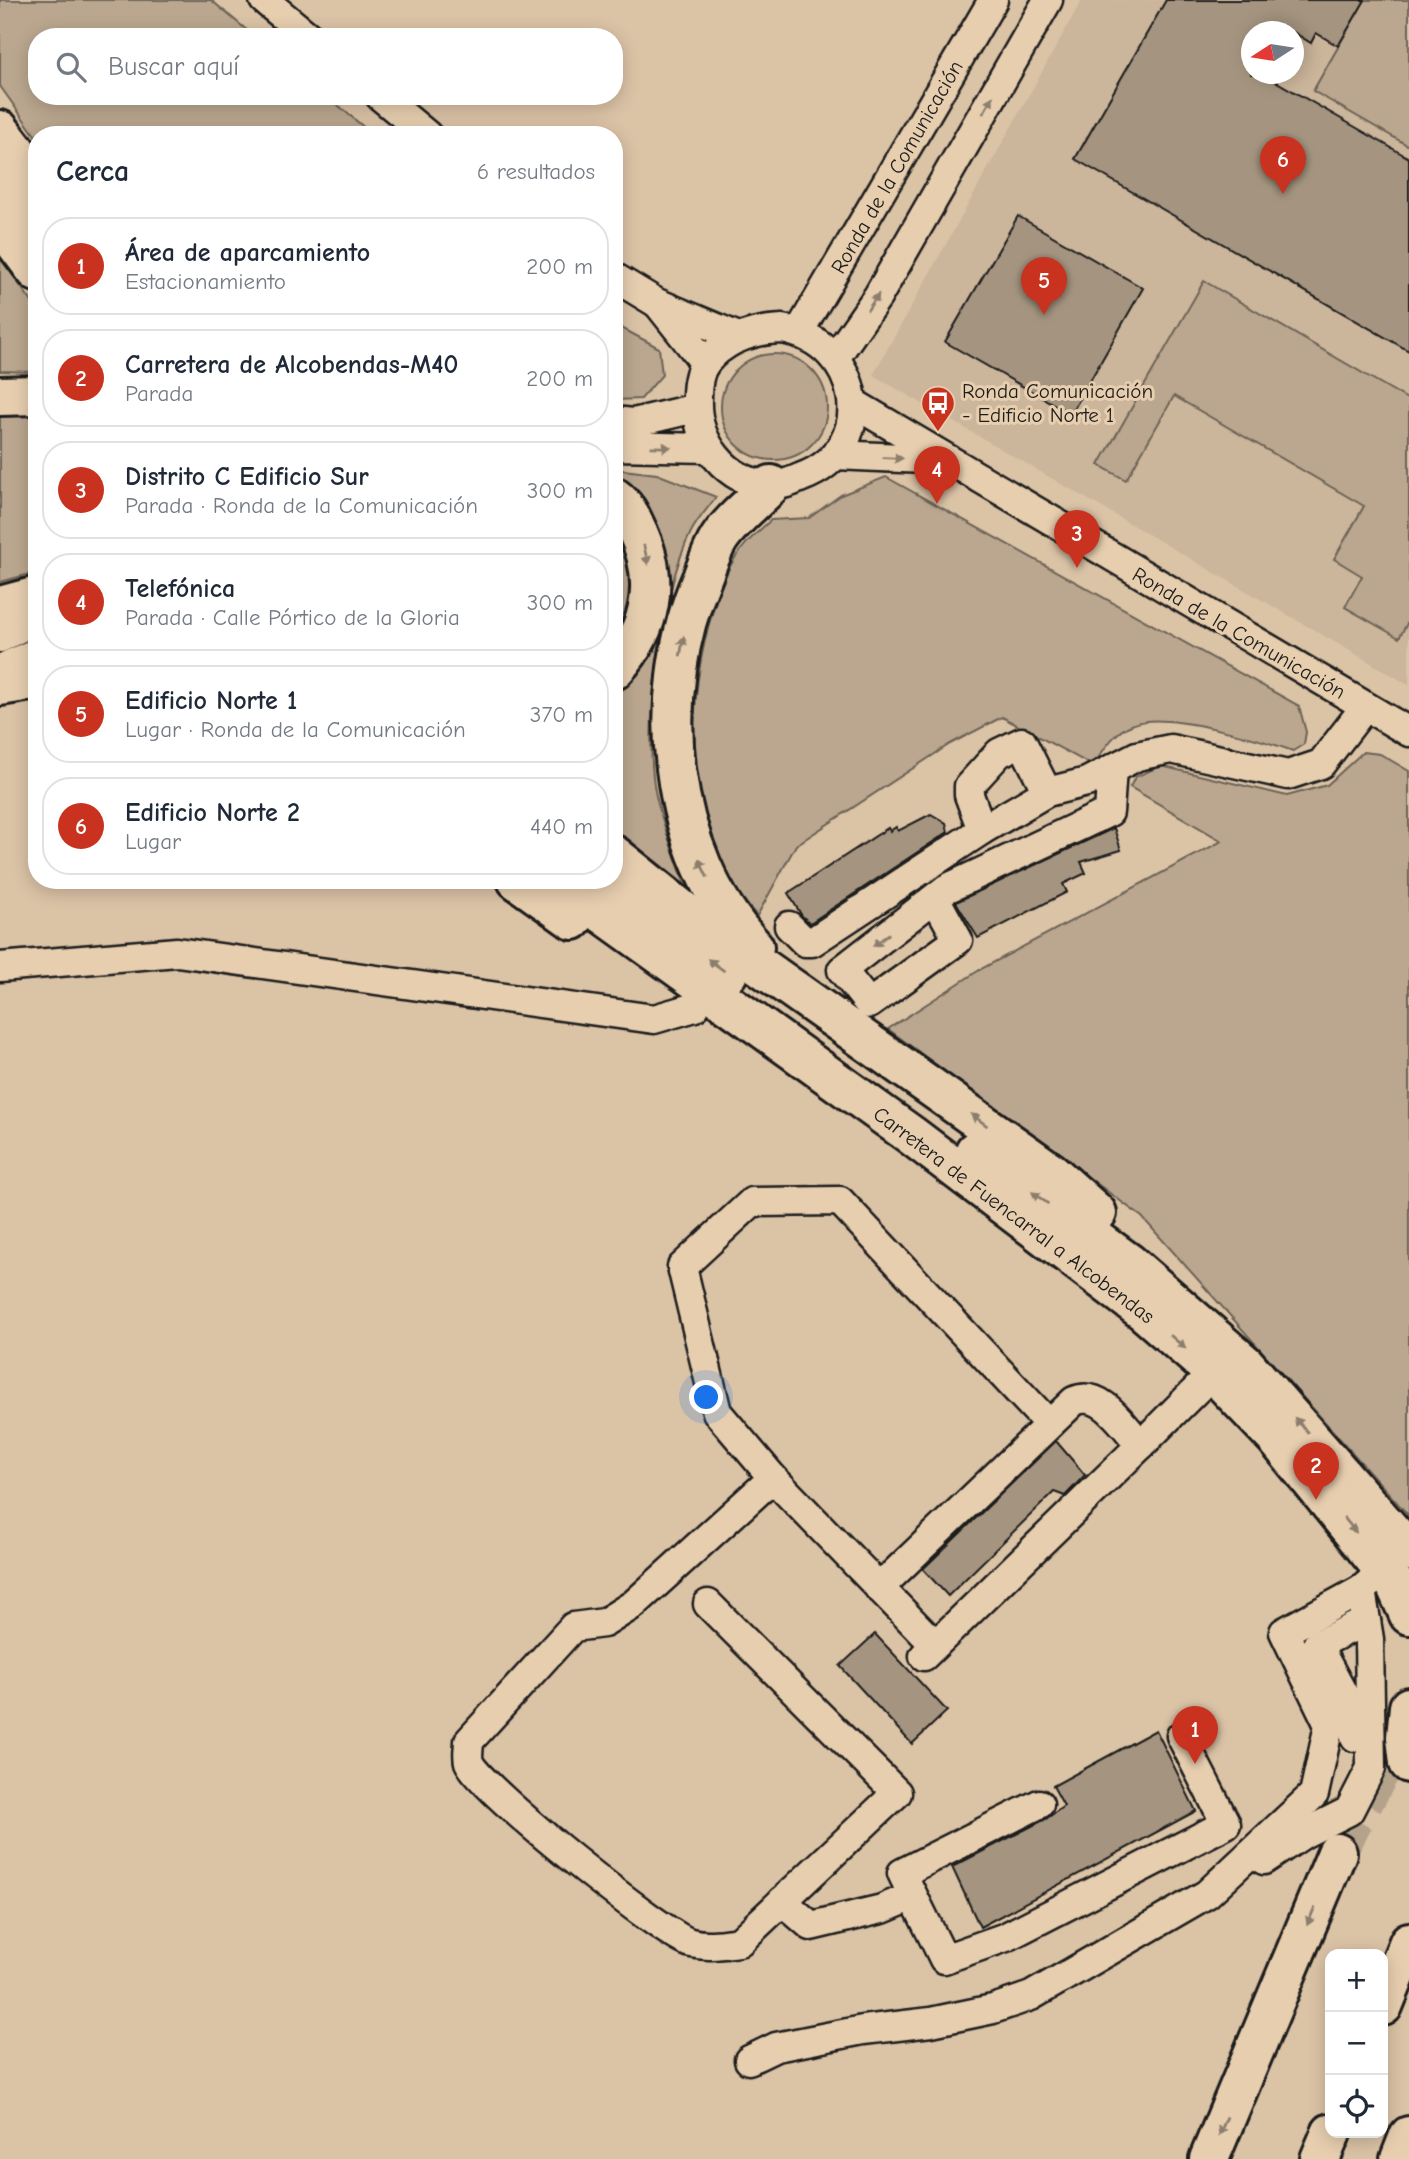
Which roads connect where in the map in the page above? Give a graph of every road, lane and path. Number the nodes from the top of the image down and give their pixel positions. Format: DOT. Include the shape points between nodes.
graph roads {
  1 [pos="264,0"];
  2 [pos="993,0"];
  3 [pos="1048,0"];
  4 [pos="298,28"];
  5 [pos="391,105"];
  6 [pos="416,126"];
  7 [pos="0,130"];
  8 [pos="28,166"];
  9 [pos="0,178"];
  10 [pos="28,215"];
  11 [pos="0,223"];
  12 [pos="28,260"];
  13 [pos="623,282"];
  14 [pos="657,303"];
  15 [pos="799,332"];
  16 [pos="738,337"];
  17 [pos="835,358"];
  18 [pos="705,363"];
  19 [pos="28,395"];
  20 [pos="0,397"];
  21 [pos="853,403"];
  22 [pos="696,408"];
  23 [pos="623,422"];
  24 [pos="623,446"];
  25 [pos="708,448"];
  26 [pos="835,456"];
  27 [pos="951,460"];
  28 [pos="771,485"];
  29 [pos="623,504"];
  30 [pos="28,598"];
  31 [pos="0,606"];
  32 [pos="28,624"];
  33 [pos="0,638"];
  34 [pos="28,656"];
  35 [pos="623,661"];
  36 [pos="0,669"];
  37 [pos="28,682"];
  38 [pos="0,687"];
  39 [pos="1366,707"];
  40 [pos="1409,732"];
  41 [pos="1112,769"];
  42 [pos="1047,792"];
  43 [pos="982,830"];
  44 [pos="623,862"];
  45 [pos="530,889"];
  46 [pos="569,889"];
  47 [pos="612,889"];
  48 [pos="935,898"];
  49 [pos="789,926"];
  50 [pos="0,967"];
  51 [pos="786,982"];
  52 [pos="695,1007"];
  53 [pos="911,1135"];
  54 [pos="1229,1368"];
  55 [pos="1048,1423"];
  56 [pos="1141,1445"];
  57 [pos="774,1479"];
  58 [pos="1384,1571"];
  59 [pos="879,1588"];
  60 [pos="708,1604"];
  61 [pos="1409,1615"];
  62 [pos="1366,1621"];
  63 [pos="1409,1707"];
  64 [pos="1181,1736"];
  65 [pos="1371,1737"];
  66 [pos="1409,1763"];
  67 [pos="1039,1804"];
  68 [pos="1337,1853"];
  69 [pos="1207,1894"];
  70 [pos="913,1896"];
  71 [pos="782,1901"];
  72 [pos="1409,1942"];
  73 [pos="1388,1994"];
  74 [pos="748,2060"];
  75 [pos="1409,2136"];
  76 [pos="1329,2138"];
  77 [pos="1209,2159"];
  78 [pos="1320,2159"];
  79 [pos="1400,2159"];
  1 -- 4 [label="street"];
  2 -- 15 [label="street, Ronda de la Comunicación"];
  17 -- 3 [label="street, one-way" via="878,296"];
  5 -- 6 [label="street"];
  7 -- 8 [label="highway"];
  9 -- 10 [label="highway"];
  11 -- 12 [label="highway"];
  13 -- 14 [label="street"];
  14 -- 16 [label="street"];
  14 -- 18 [label="street"];
  15 -- 16 [label="street" via="760,330"];
  15 -- 17 [label="street"];
  16 -- 18 [label="street"];
  17 -- 21 [label="street" via="847,374"];
  18 -- 22 [label="street"];
  19 -- 20 [label="highway"];
  21 -- 26 [label="street" via="848,432"];
  21 -- 27 [label="street, Ronda de la Comunicación"];
  22 -- 23 [label="street"];
  22 -- 25 [label="street"];
  24 -- 25 [label="street, one-way"];
  25 -- 28 [label="street" via="730,470"];
  26 -- 27 [label="street, one-way"];
  26 -- 28 [label="street" via="815,472"];
  27 -- 39 [label="street, Ronda de la Comunicación"];
  51 -- 28 [label="highway, one-way" via="730,921 700,863 678,786 673,698 688,611 719,538"];
  29 -- 35 [label="highway, one-way" via="648,553 650,605 634,649"];
  30 -- 31 [label="highway"];
  32 -- 33 [label="street"];
  34 -- 36 [label="street"];
  37 -- 38 [label="highway"];
  39 -- 40 [label="street, Ronda de la Comunicación"];
  39 -- 41 [label="street" via="1321,764 1289,775 1171,749 1137,756"];
  41 -- 42 [label="street" via="1087,782"];
  41 -- 48 [label="street" via="1108,812"];
  42 -- 43 [label="street"];
  42 -- 43 [label="street" via="1022,742 999,753 969,786"];
  43 -- 49 [label="street" via="811,942 805,942"];
  44 -- 51 [label="highway" via="691,917"];
  45 -- 52 [label="highway"];
  46 -- 53 [label="highway, Carretera de Fuencarral a Alcobendas"];
  54 -- 47 [label="highway, Carretera de Fuencarral a Alcobendas, one-way" via="1129,1262"];
  50 -- 52 [label="street" via="177,952 654,1019"];
  54 -- 51 [label="highway, one-way" via="1185,1290 1051,1172"];
  52 -- 53 [label="highway"];
  53 -- 54 [label="highway, Carretera de Fuencarral a Alcobendas, one-way" via="1142,1310"];
  54 -- 56 [label="street"];
  54 -- 58 [label="highway, Carretera de Fuencarral a Alcobendas"];
  55 -- 56 [label="street" via="1086,1396 1098,1399"];
  55 -- 57 [label="street" via="840,1201 752,1202 682,1267 717,1412"];
  55 -- 59 [label="street"];
  56 -- 59 [label="street" via="929,1651"];
  57 -- 59 [label="street"];
  57 -- 71 [label="street" via="634,1604 604,1623 573,1627 469,1741 469,1761 484,1783 589,1873 689,1943 739,1942"];
  58 -- 61 [label="highway, Carretera de Fuencarral a Alcobendas"];
  58 -- 62 [label="street"];
  58 -- 69 [label="street" via="1284,1632 1329,1725 1314,1794"];
  60 -- 71 [label="street" via="897,1793"];
  62 -- 65 [label="street"];
  62 -- 65 [label="street" via="1317,1645 1354,1714 1355,1737"];
  63 -- 66 [label="highway"];
  64 -- 70 [label="street" via="1226,1824 1006,1937 944,1959"];
  65 -- 69 [label="street" via="1371,1768 1349,1811"];
  67 -- 70 [label="street" via="902,1873"];
  68 -- 77 [label="highway, one-way"];
  69 -- 74 [label="street" via="1031,1996 932,2022 776,2048"];
  70 -- 71 [label="street" via="882,1909 811,1926"];
  72 -- 73 [label="highway"];
  75 -- 79 [label="highway"];
  76 -- 78 [label="highway"];
}
